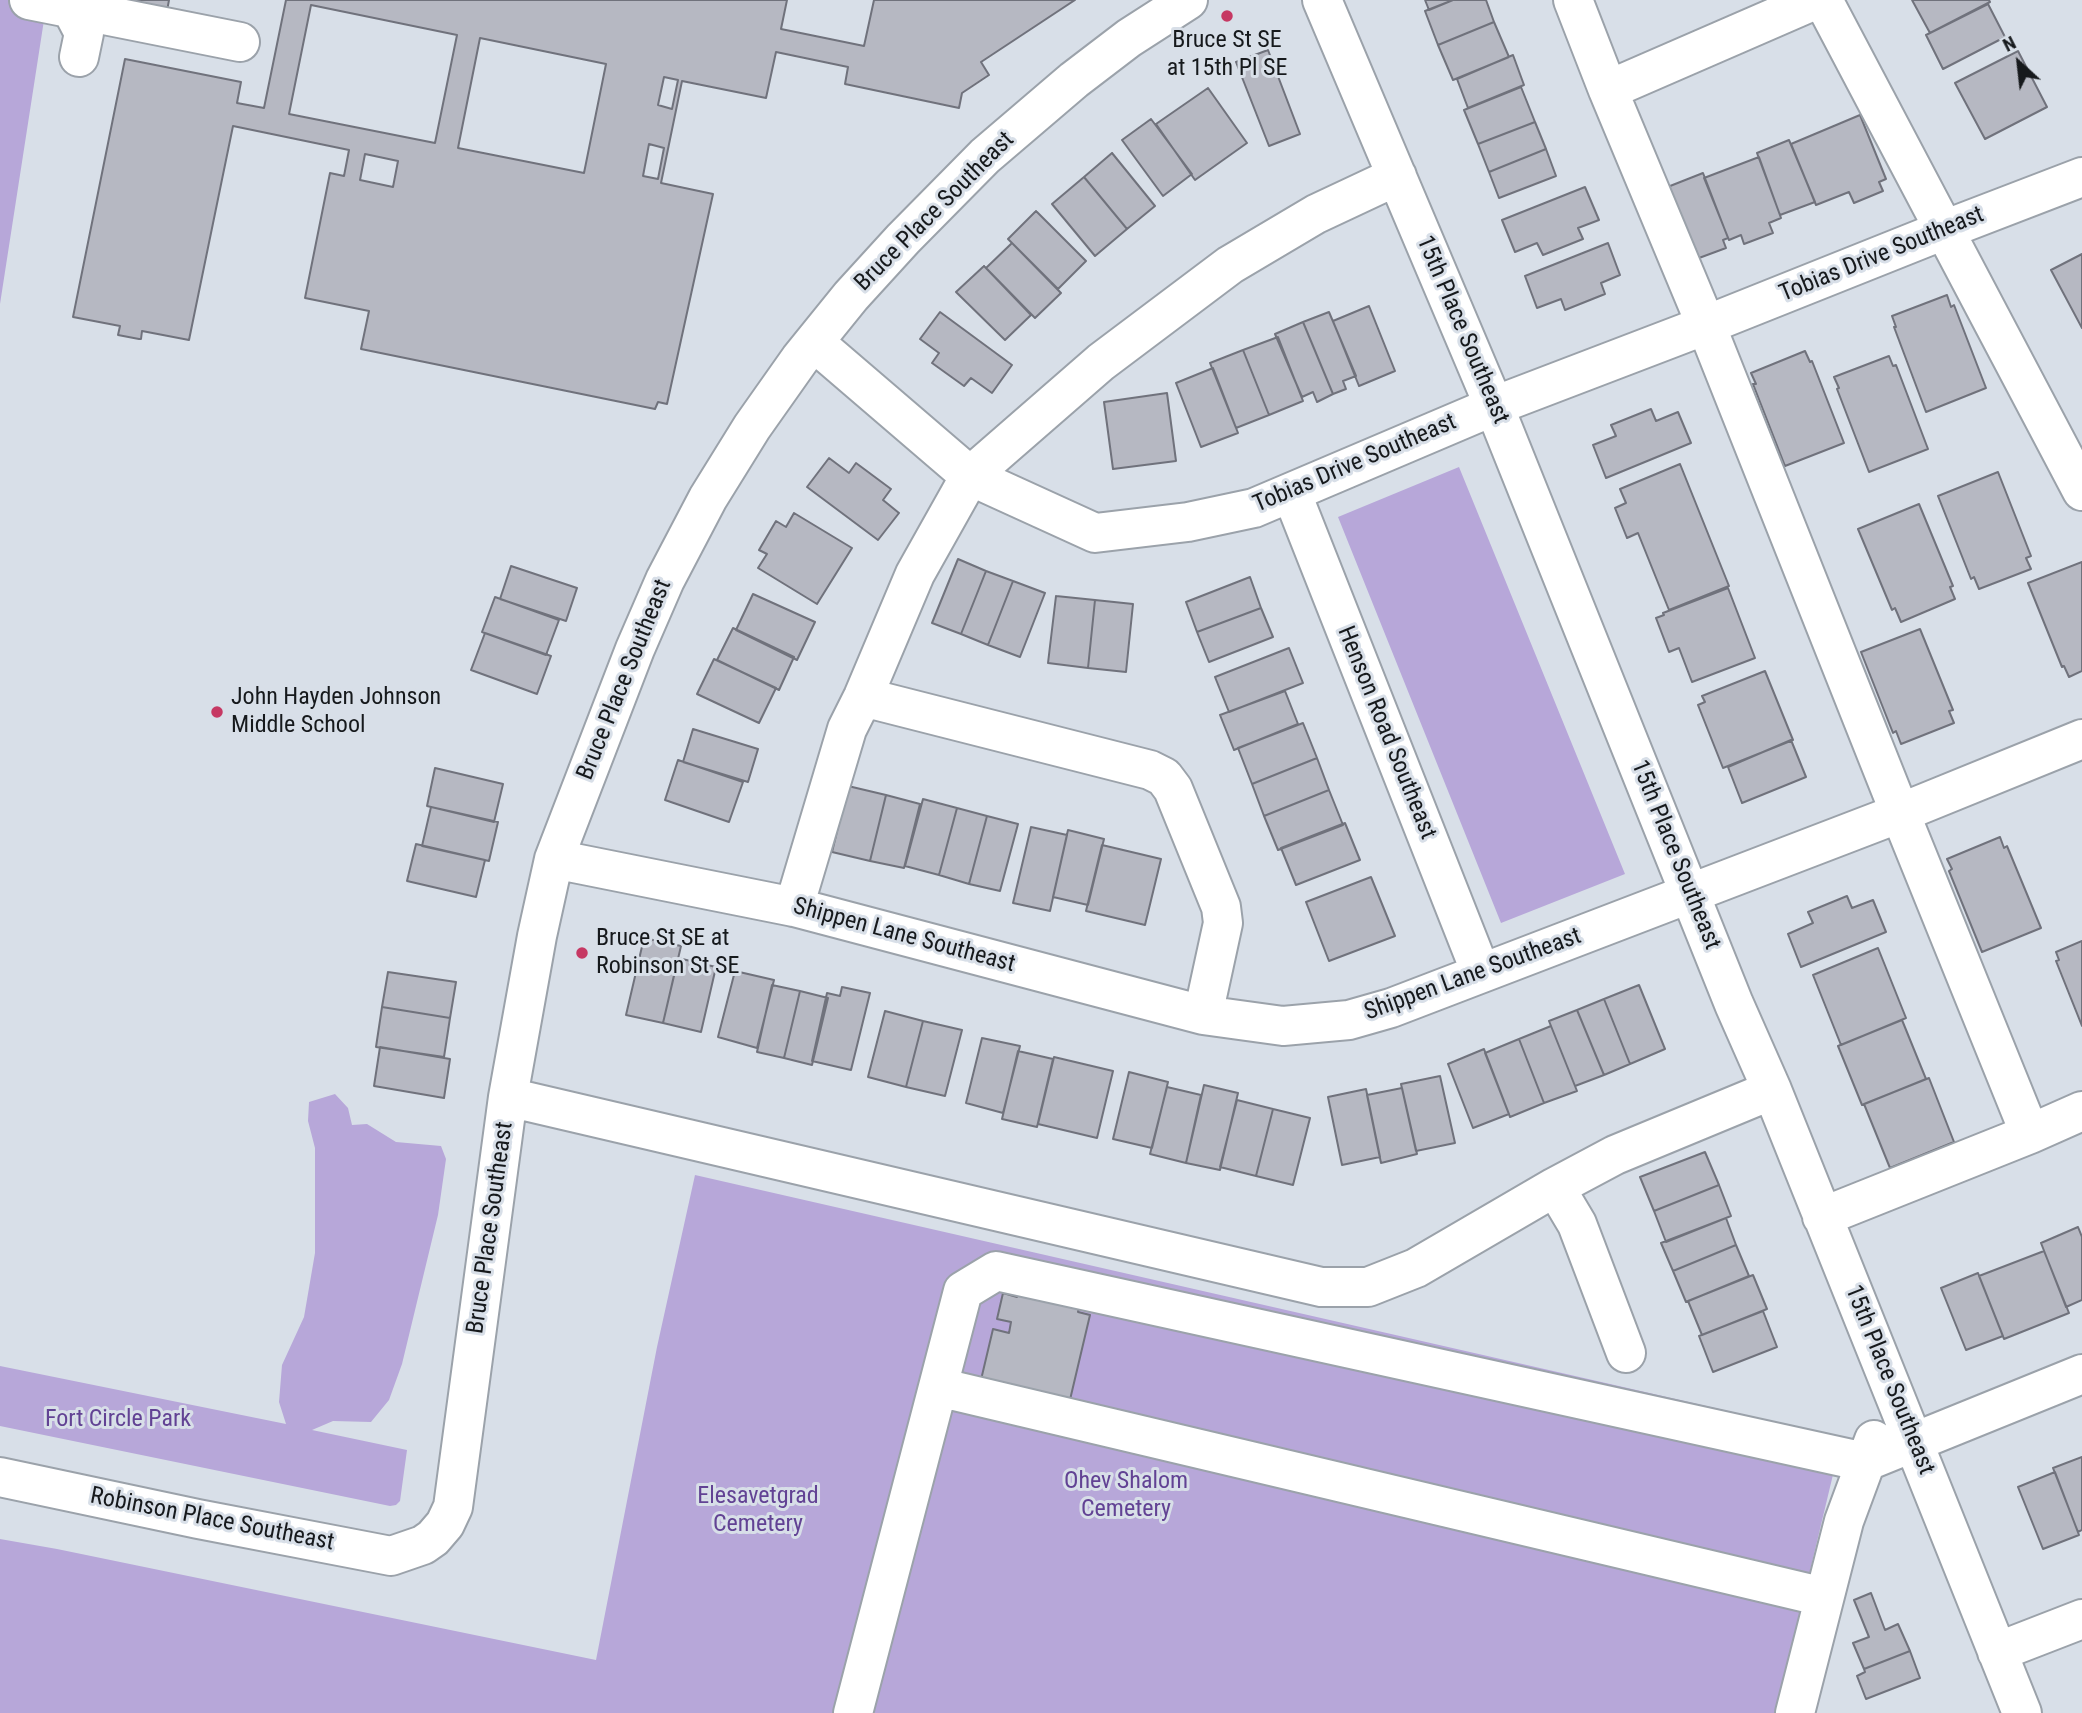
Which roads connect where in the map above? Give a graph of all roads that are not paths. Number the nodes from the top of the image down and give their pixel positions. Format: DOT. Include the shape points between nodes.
graph roads {
  1 [pos="29,0"];
  2 [pos="1188,0"];
  3 [pos="1322,0"];
  4 [pos="1573,0"];
  5 [pos="1815,0"];
  6 [pos="1823,0"];
  7 [pos="72,4"];
  8 [pos="240,42"];
  9 [pos="79,57"];
  10 [pos="1608,90"];
  11 [pos="1397,176"];
  12 [pos="2082,177"];
  13 [pos="1944,230"];
  14 [pos="1706,325"];
  15 [pos="814,342"];
  16 [pos="1494,406"];
  17 [pos="970,476"];
  18 [pos="2082,491"];
  19 [pos="1292,494"];
  20 [pos="863,696"];
  21 [pos="2082,739"];
  22 [pos="1900,813"];
  23 [pos="554,859"];
  24 [pos="1691,893"];
  25 [pos="794,907"];
  26 [pos="1481,973"];
  27 [pos="1203,1015"];
  28 [pos="1772,1090"];
  29 [pos="508,1097"];
  30 [pos="2082,1111"];
  31 [pos="2031,1134"];
  32 [pos="1555,1187"];
  33 [pos="1822,1217"];
  34 [pos="1626,1353"];
  35 [pos="2082,1374"];
  36 [pos="938,1387"];
  37 [pos="1892,1389"];
  38 [pos="1913,1441"];
  39 [pos="1865,1462"];
  40 [pos="0,1477"];
  41 [pos="423,1545"];
  42 [pos="1824,1597"];
  43 [pos="2082,1619"];
  44 [pos="1997,1652"];
  45 [pos="853,1713"];
  46 [pos="1795,1713"];
  47 [pos="2022,1713"];
  1 -- 7 [label="street"];
  2 -- 15 [label="street, Bruce Place Southeast" via="1074,80 985,156 903,239"];
  3 -- 11 [label="street, 15th Place Southeast"];
  4 -- 10 [label="street"];
  5 -- 10 [label="street"];
  6 -- 13 [label="street"];
  7 -- 8 [label="street"];
  7 -- 9 [label="street" via="84,33"];
  10 -- 14 [label="street"];
  11 -- 16 [label="street, 15th Place Southeast"];
  11 -- 17 [label="street" via="1316,214 1230,265 1101,362"];
  12 -- 13 [label="street, Tobias Drive Southeast"];
  13 -- 14 [label="street, Tobias Drive Southeast"];
  13 -- 18 [label="street"];
  14 -- 16 [label="street, Tobias Drive Southeast"];
  14 -- 22 [label="street"];
  15 -- 17 [label="street, Tobias Drive Southeast"];
  15 -- 23 [label="street, Bruce Place Southeast" via="752,427 665,580"];
  16 -- 19 [label="street, Tobias Drive Southeast"];
  16 -- 24 [label="street, 15th Place Southeast"];
  17 -- 19 [label="street, Tobias Drive Southeast" via="1095,533 1188,522 1254,508"];
  17 -- 20 [label="street" via="915,574"];
  19 -- 26 [label="street, Henson Road Southeast"];
  20 -- 25 [label="street" via="847,729"];
  20 -- 27 [label="street" via="1164,777 1221,907 1223,923"];
  21 -- 22 [label="street, Shippen Lane Southeast"];
  22 -- 24 [label="street, Shippen Lane Southeast"];
  22 -- 31 [label="street"];
  23 -- 25 [label="street, Shippen Lane Southeast"];
  23 -- 29 [label="street, Bruce Place Southeast"];
  24 -- 26 [label="street, Shippen Lane Southeast"];
  24 -- 28 [label="street, 15th Place Southeast"];
  25 -- 27 [label="street, Shippen Lane Southeast"];
  26 -- 27 [label="street, Shippen Lane Southeast" via="1349,1020 1283,1026"];
  28 -- 32 [label="street" via="1615,1155"];
  28 -- 33 [label="street, 15th Place Southeast"];
  29 -- 32 [label="street" via="1321,1287 1368,1287 1416,1268"];
  29 -- 41 [label="street, Bruce Place Southeast" via="453,1507 445,1524"];
  30 -- 31 [label="street"];
  31 -- 33 [label="street"];
  32 -- 34 [label="street" via="1577,1224"];
  33 -- 37 [label="street, 15th Place Southeast"];
  35 -- 38 [label="street"];
  36 -- 39 [label="street" via="963,1291 996,1271"];
  36 -- 42 [label="street"];
  36 -- 45 [label="street"];
  37 -- 38 [label="street, 15th Place Southeast"];
  37 -- 39 [label="street"];
  38 -- 39 [label="street"];
  38 -- 44 [label="street, 15th Place Southeast"];
  39 -- 42 [label="street"];
  40 -- 41 [label="street, Robinson Place Southeast" via="391,1556"];
  42 -- 46 [label="street"];
  43 -- 44 [label="street"];
  44 -- 47 [label="street, 15th Place Southeast"];
}
